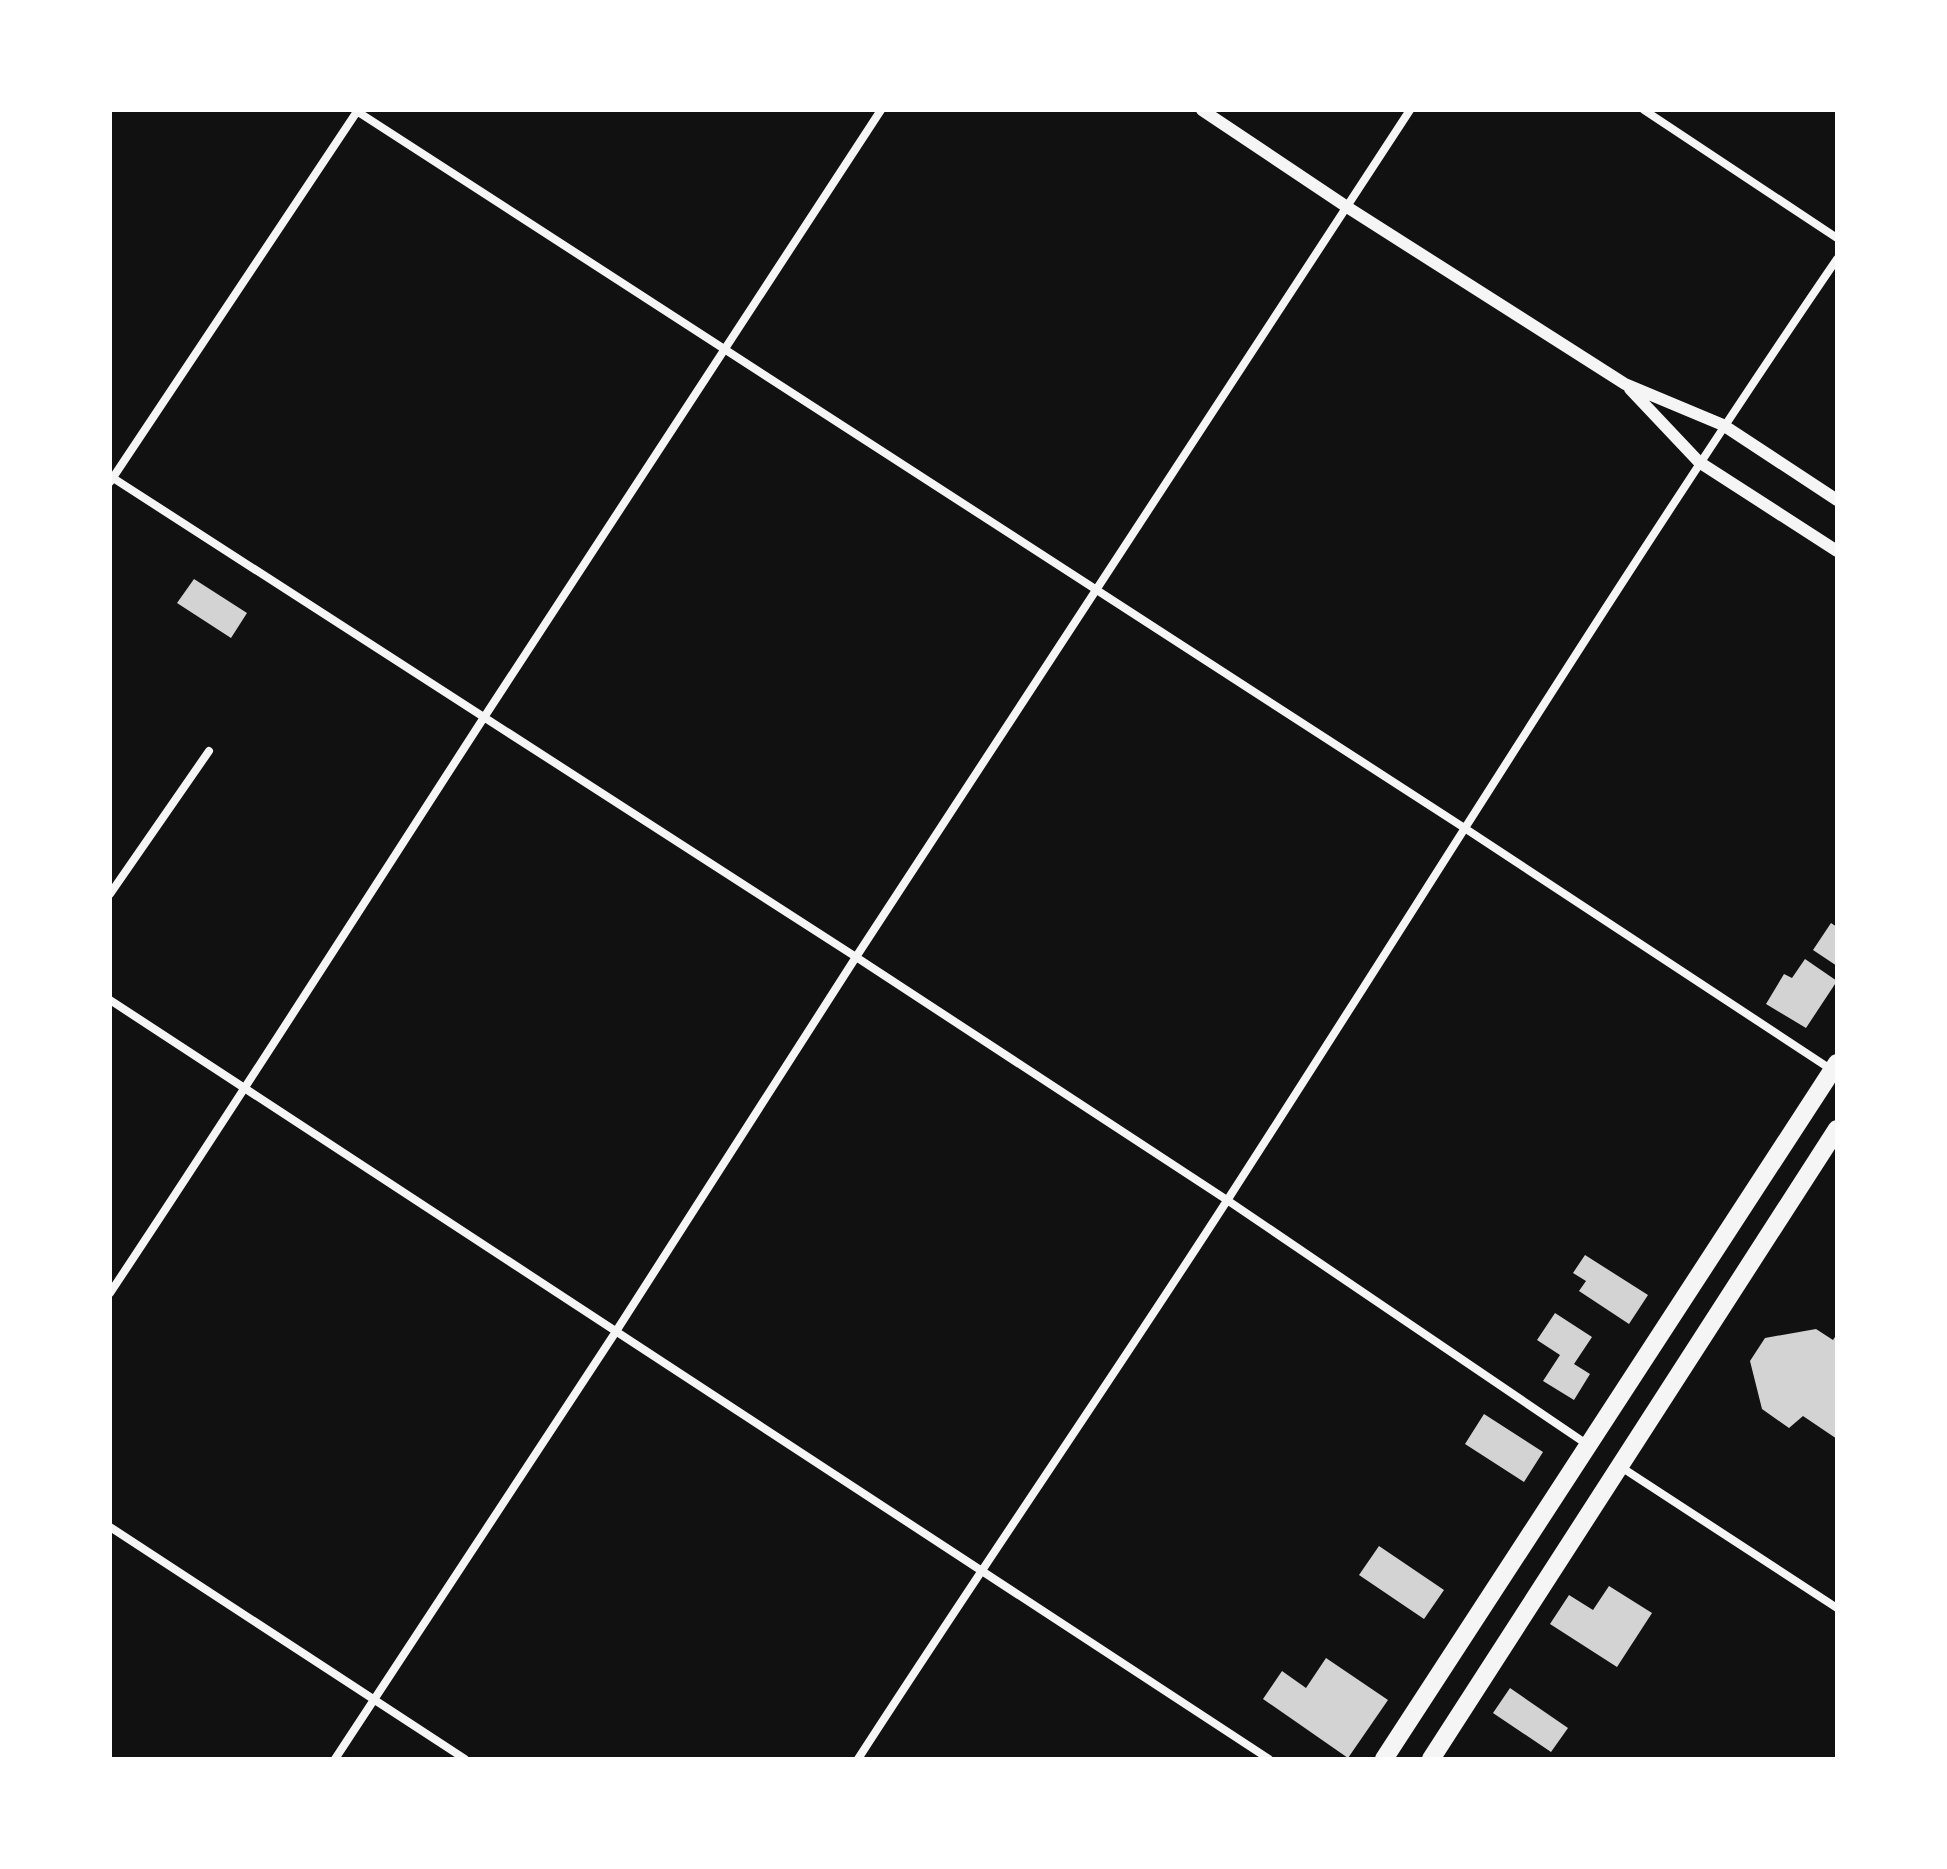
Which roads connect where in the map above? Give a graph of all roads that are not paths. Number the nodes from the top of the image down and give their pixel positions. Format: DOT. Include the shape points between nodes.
graph roads {
  1 [pos="357,110"];
  2 [pos="881,110"];
  3 [pos="1202,110"];
  4 [pos="1410,110"];
  5 [pos="1644,110"];
  6 [pos="1347,207"];
  7 [pos="1837,238"];
  8 [pos="1837,259"];
  9 [pos="726,350"];
  10 [pos="1625,384"];
  11 [pos="1723,425"];
  12 [pos="1699,462"];
  13 [pos="111,479"];
  14 [pos="1837,500"];
  15 [pos="1837,551"];
  16 [pos="1096,591"];
  17 [pos="483,719"];
  18 [pos="209,751"];
  19 [pos="1466,829"];
  20 [pos="110,894"];
  21 [pos="856,957"];
  22 [pos="110,1000"];
  23 [pos="1835,1067"];
  24 [pos="245,1090"];
  25 [pos="1837,1129"];
  26 [pos="1227,1200"];
  27 [pos="110,1293"];
  28 [pos="615,1333"];
  29 [pos="1589,1446"];
  30 [pos="1621,1466"];
  31 [pos="110,1527"];
  32 [pos="980,1570"];
  33 [pos="1837,1608"];
  34 [pos="373,1701"];
  35 [pos="335,1759"];
  36 [pos="465,1759"];
  37 [pos="858,1759"];
  38 [pos="1269,1759"];
  39 [pos="1384,1759"];
  40 [pos="1431,1759"];
  1 -- 9 [label="street"];
  1 -- 13 [label="street"];
  2 -- 9 [label="street"];
  3 -- 6 [label="street"];
  4 -- 6 [label="street"];
  5 -- 7 [label="street"];
  6 -- 10 [label="street"];
  6 -- 16 [label="street"];
  8 -- 11 [label="street"];
  9 -- 16 [label="street"];
  9 -- 17 [label="street"];
  10 -- 11 [label="street"];
  10 -- 12 [label="street"];
  11 -- 12 [label="street"];
  11 -- 14 [label="street"];
  12 -- 15 [label="street"];
  12 -- 19 [label="street"];
  13 -- 17 [label="street"];
  16 -- 19 [label="street"];
  16 -- 21 [label="street"];
  17 -- 21 [label="street"];
  17 -- 24 [label="street"];
  18 -- 20 [label="street"];
  19 -- 23 [label="street"];
  19 -- 26 [label="street"];
  21 -- 26 [label="street"];
  21 -- 28 [label="street"];
  22 -- 24 [label="street"];
  23 -- 29 [label="highway"];
  24 -- 27 [label="street"];
  24 -- 28 [label="street"];
  25 -- 30 [label="highway"];
  26 -- 29 [label="street"];
  26 -- 32 [label="street"];
  28 -- 32 [label="street"];
  28 -- 34 [label="street"];
  29 -- 39 [label="highway"];
  30 -- 33 [label="street"];
  30 -- 40 [label="highway"];
  31 -- 34 [label="street"];
  32 -- 37 [label="street"];
  32 -- 38 [label="street"];
  34 -- 35 [label="street"];
  34 -- 36 [label="street"];
}
